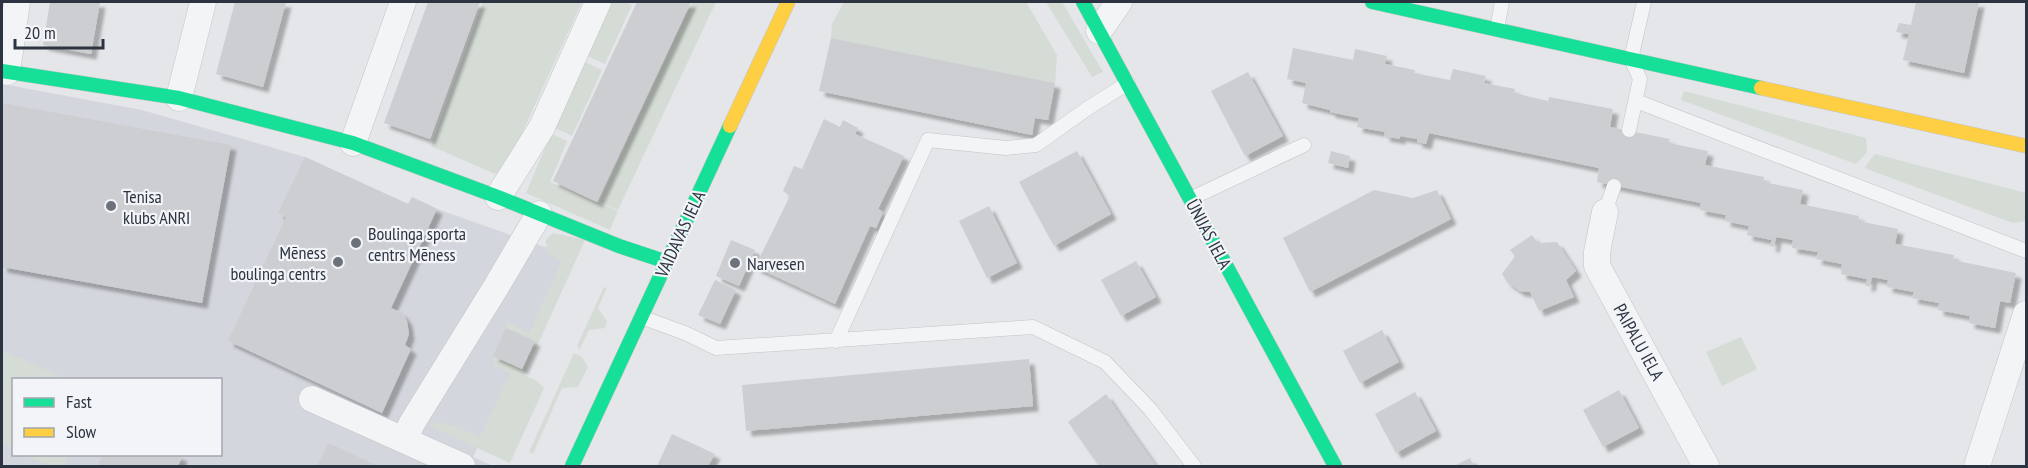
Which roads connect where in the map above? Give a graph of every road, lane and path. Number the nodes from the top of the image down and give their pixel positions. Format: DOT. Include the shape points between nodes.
graph roads {
  1 [pos="17,2"];
  2 [pos="203,2"];
  3 [pos="403,2"];
  4 [pos="598,2"];
  5 [pos="788,2"];
  6 [pos="1083,2"];
  7 [pos="1119,2"];
  8 [pos="1372,2"];
  9 [pos="1502,2"];
  10 [pos="1644,2"];
  11 [pos="1497,29"];
  12 [pos="1099,31"];
  13 [pos="1631,59"];
  14 [pos="4,71"];
  15 [pos="1128,83"];
  16 [pos="179,98"];
  17 [pos="1636,101"];
  18 [pos="1629,130"];
  19 [pos="353,143"];
  20 [pos="1304,145"];
  21 [pos="2026,146"];
  22 [pos="1614,186"];
  23 [pos="498,197"];
  24 [pos="1190,200"];
  25 [pos="1605,212"];
  26 [pos="539,214"];
  27 [pos="2026,251"];
  28 [pos="667,262"];
  29 [pos="2026,314"];
  30 [pos="641,317"];
  31 [pos="836,341"];
  32 [pos="312,399"];
  33 [pos="404,440"];
  34 [pos="462,466"];
  35 [pos="572,466"];
  36 [pos="1194,466"];
  37 [pos="1335,466"];
  38 [pos="1707,466"];
  39 [pos="1977,466"];
  1 -- 14 [label="street"];
  2 -- 16 [label="street"];
  3 -- 19 [label="street"];
  4 -- 23 [label="street" via="542,127"];
  5 -- 28 [label="street, VAIDAVAS IELA"];
  6 -- 12 [label="street, ŪNIJAS IELA"];
  7 -- 12 [label="street"];
  8 -- 11 [label="street"];
  9 -- 11 [label="lane"];
  10 -- 13 [label="lane"];
  11 -- 13 [label="street"];
  12 -- 15 [label="street, ŪNIJAS IELA"];
  13 -- 17 [label="lane" via="1640,79"];
  13 -- 21 [label="street"];
  14 -- 16 [label="street"];
  15 -- 24 [label="street, ŪNIJAS IELA"];
  15 -- 31 [label="lane" via="1036,145 1006,148 928,140"];
  16 -- 19 [label="street"];
  17 -- 18 [label="lane"];
  17 -- 27 [label="lane"];
  19 -- 23 [label="street"];
  20 -- 24 [label="lane"];
  22 -- 25 [label="lane"];
  23 -- 26 [label="street"];
  24 -- 37 [label="street, ŪNIJAS IELA"];
  25 -- 38 [label="street, PAIPALU IELA" via="1598,266"];
  26 -- 28 [label="street"];
  26 -- 33 [label="street"];
  28 -- 30 [label="street, VAIDAVAS IELA"];
  29 -- 39 [label="street"];
  30 -- 31 [label="lane" via="716,348"];
  30 -- 35 [label="street, VAIDAVAS IELA"];
  31 -- 36 [label="lane" via="1033,327 1105,362 1150,409"];
  32 -- 33 [label="street"];
  33 -- 34 [label="street"];
}
